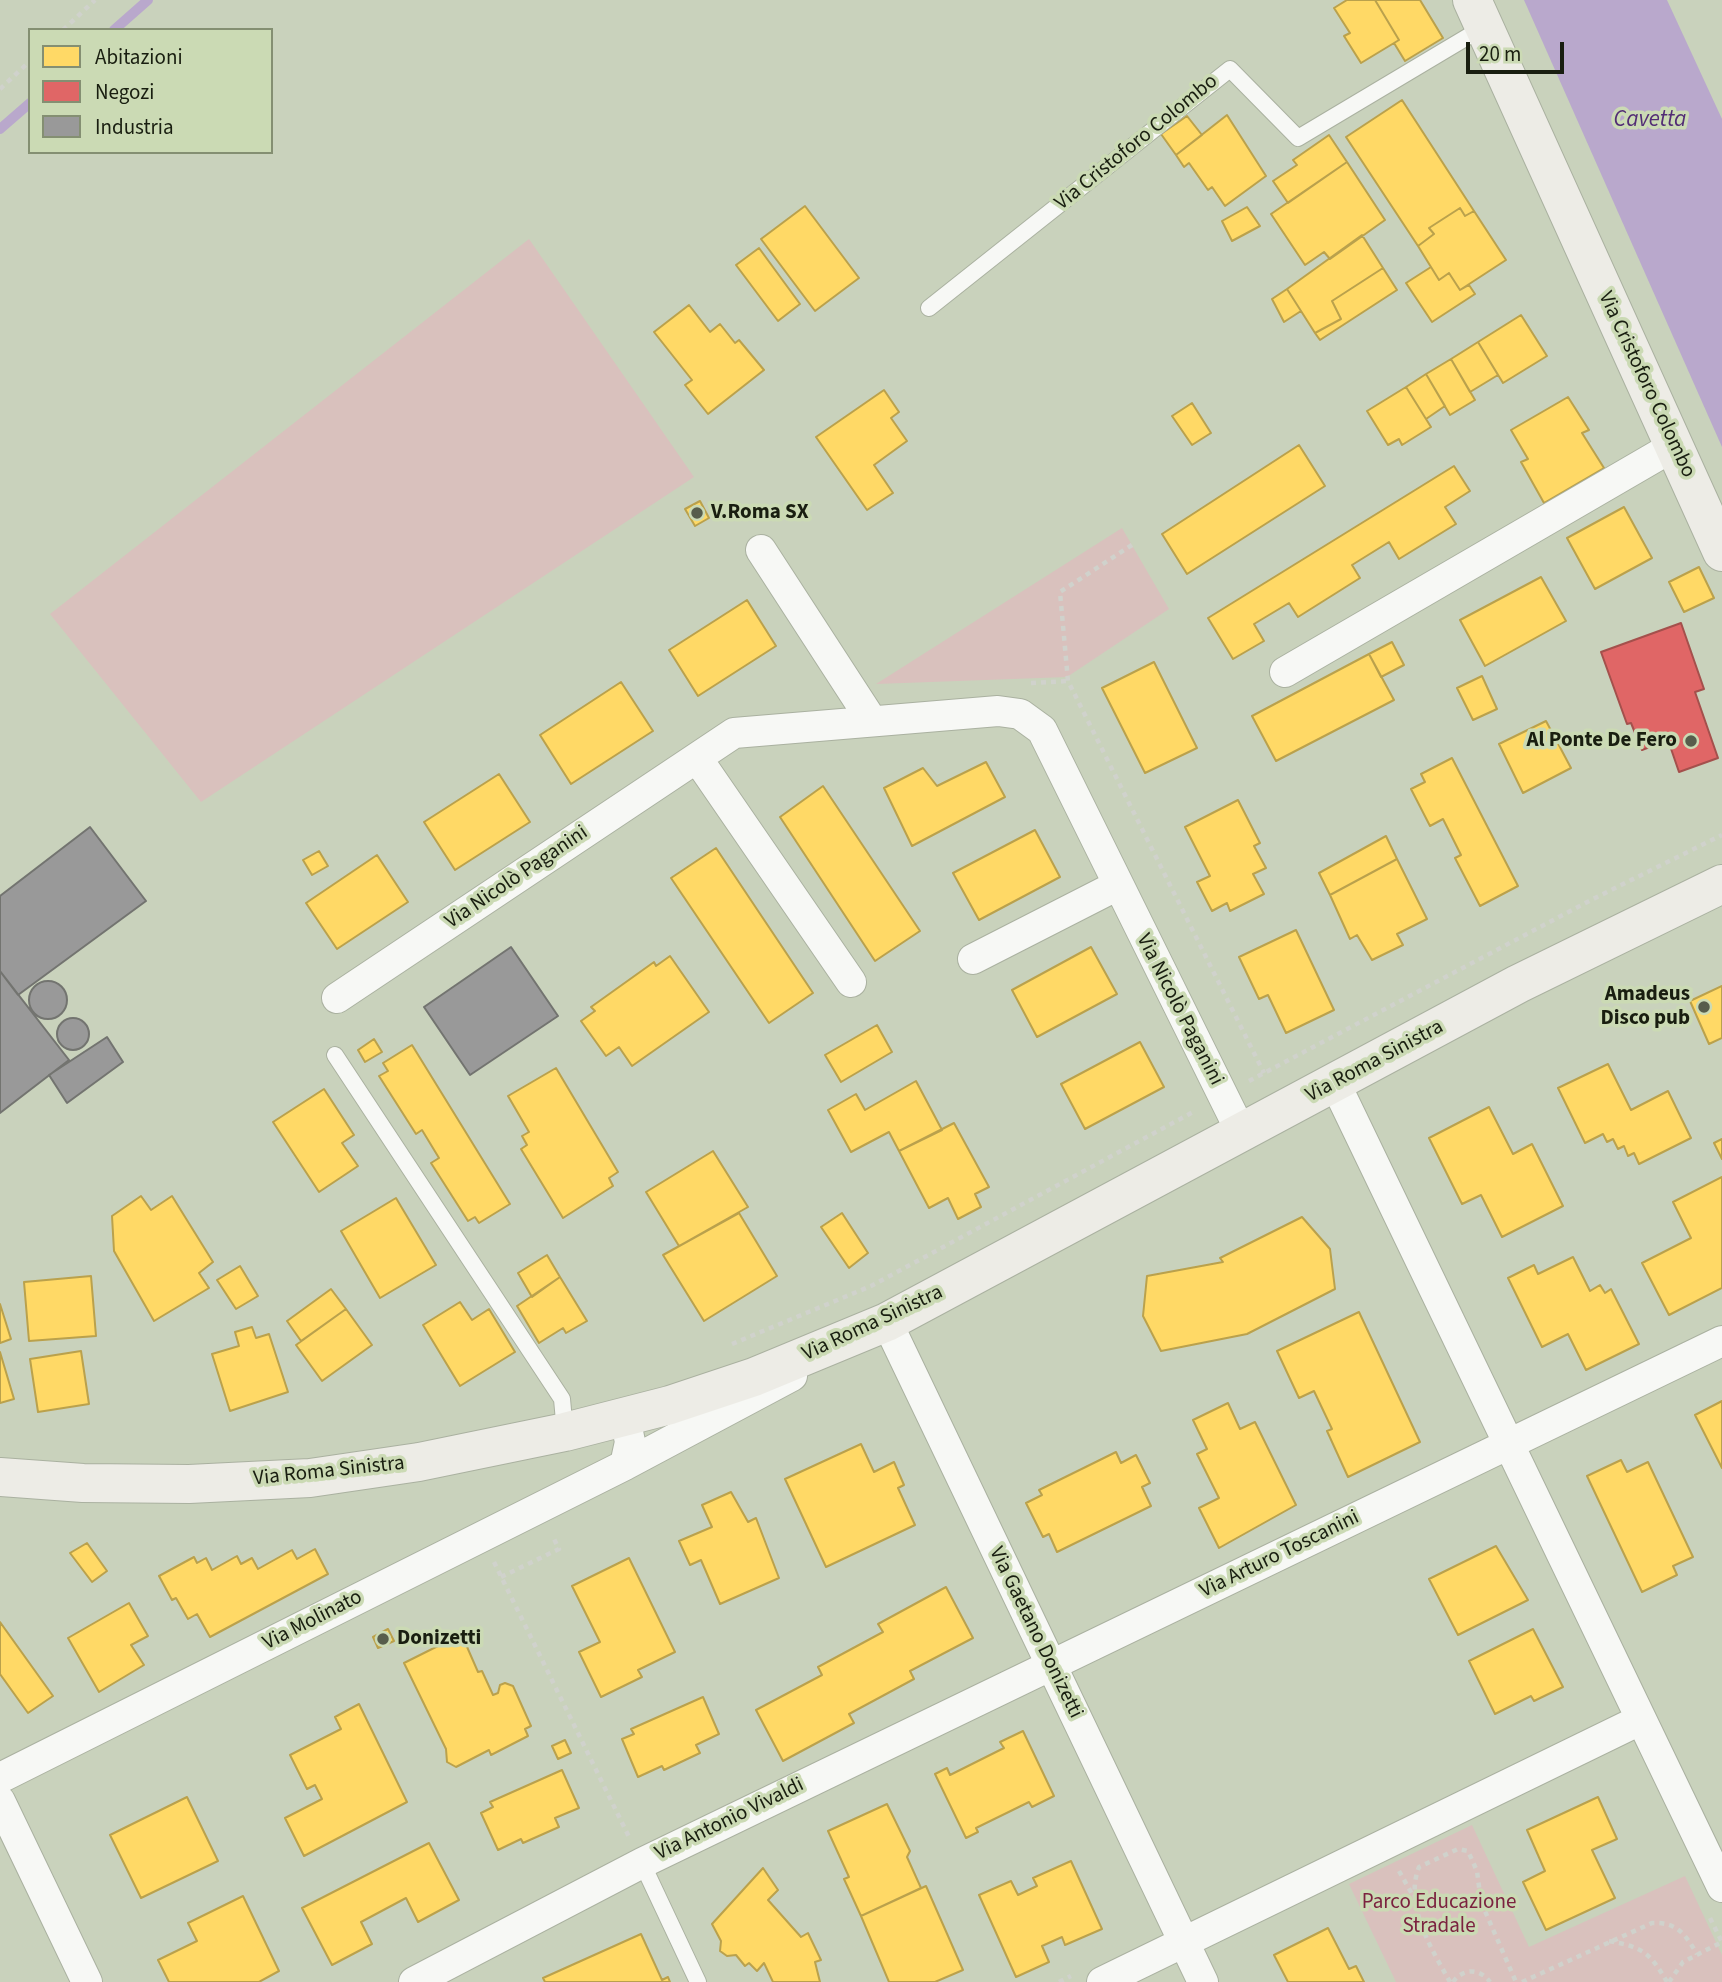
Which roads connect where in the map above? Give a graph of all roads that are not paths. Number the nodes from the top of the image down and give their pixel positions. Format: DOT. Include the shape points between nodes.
graph roads {
  1 [pos="1478,13"];
  2 [pos="929,308"];
  3 [pos="1674,446"];
  4 [pos="761,550"];
  5 [pos="1722,552"];
  6 [pos="1284,672"];
  7 [pos="872,721"];
  8 [pos="697,758"];
  9 [pos="1722,884"];
  10 [pos="1116,886"];
  11 [pos="1722,908"];
  12 [pos="1668,912"];
  13 [pos="973,959"];
  14 [pos="851,982"];
  15 [pos="337,999"];
  16 [pos="335,1055"];
  17 [pos="1335,1083"];
  18 [pos="1242,1134"];
  19 [pos="887,1322"];
  20 [pos="1722,1341"];
  21 [pos="625,1417"];
  22 [pos="565,1432"];
  23 [pos="1509,1444"];
  24 [pos="625,1465"];
  25 [pos="0,1476"];
  26 [pos="1050,1665"];
  27 [pos="1640,1720"];
  28 [pos="0,1778"];
  29 [pos="0,1801"];
  30 [pos="642,1863"];
  31 [pos="1722,1887"];
  32 [pos="1184,1943"];
  33 [pos="433,1979"];
  34 [pos="88,1982"];
  35 [pos="698,1982"];
  36 [pos="1102,1982"];
  37 [pos="1203,1982"];
  1 -- 2 [label="lane, Via Cristoforo Colombo" via="1298,138 1230,69"];
  1 -- 3 [label="street, Via Cristoforo Colombo"];
  3 -- 5 [label="street, Via Cristoforo Colombo"];
  3 -- 6 [label="street"];
  4 -- 7 [label="street"];
  7 -- 8 [label="street, Via Nicolò Paganini" via="734,733"];
  7 -- 10 [label="street, Via Nicolò Paganini" via="998,710 1020,714 1042,730"];
  8 -- 14 [label="street"];
  8 -- 15 [label="street, Via Nicolò Paganini"];
  9 -- 12 [label="street, Via Roma Sinistra"];
  10 -- 13 [label="street"];
  10 -- 18 [label="street, Via Nicolò Paganini"];
  11 -- 12 [label="street, Via Roma Sinistra"];
  12 -- 17 [label="street, Via Roma Sinistra" via="1518,984"];
  16 -- 22 [label="lane" via="562,1399"];
  17 -- 18 [label="street, Via Roma Sinistra"];
  17 -- 23 [label="street"];
  18 -- 19 [label="street, Via Roma Sinistra"];
  19 -- 21 [label="street, Via Roma Sinistra" via="754,1377"];
  19 -- 24 [label="street, Via Molinato"];
  19 -- 26 [label="street, Via Gaetano Donizetti"];
  20 -- 23 [label="street, Via Arturo Toscanini"];
  21 -- 22 [label="street, Via Roma Sinistra"];
  21 -- 24 [label="street" via="629,1442"];
  22 -- 25 [label="street, Via Roma Sinistra" via="419,1462 310,1478 188,1485"];
  23 -- 26 [label="street, Via Arturo Toscanini"];
  23 -- 27 [label="street"];
  24 -- 28 [label="street, Via Molinato"];
  26 -- 30 [label="street, Via Antonio Vivaldi"];
  26 -- 32 [label="street, Via Gaetano Donizetti"];
  27 -- 31 [label="street"];
  27 -- 32 [label="street"];
  29 -- 34 [label="street"];
  30 -- 33 [label="street, Via Antonio Vivaldi"];
  30 -- 35 [label="lane"];
  32 -- 36 [label="street"];
  32 -- 37 [label="street, Via Gaetano Donizetti"];
}
